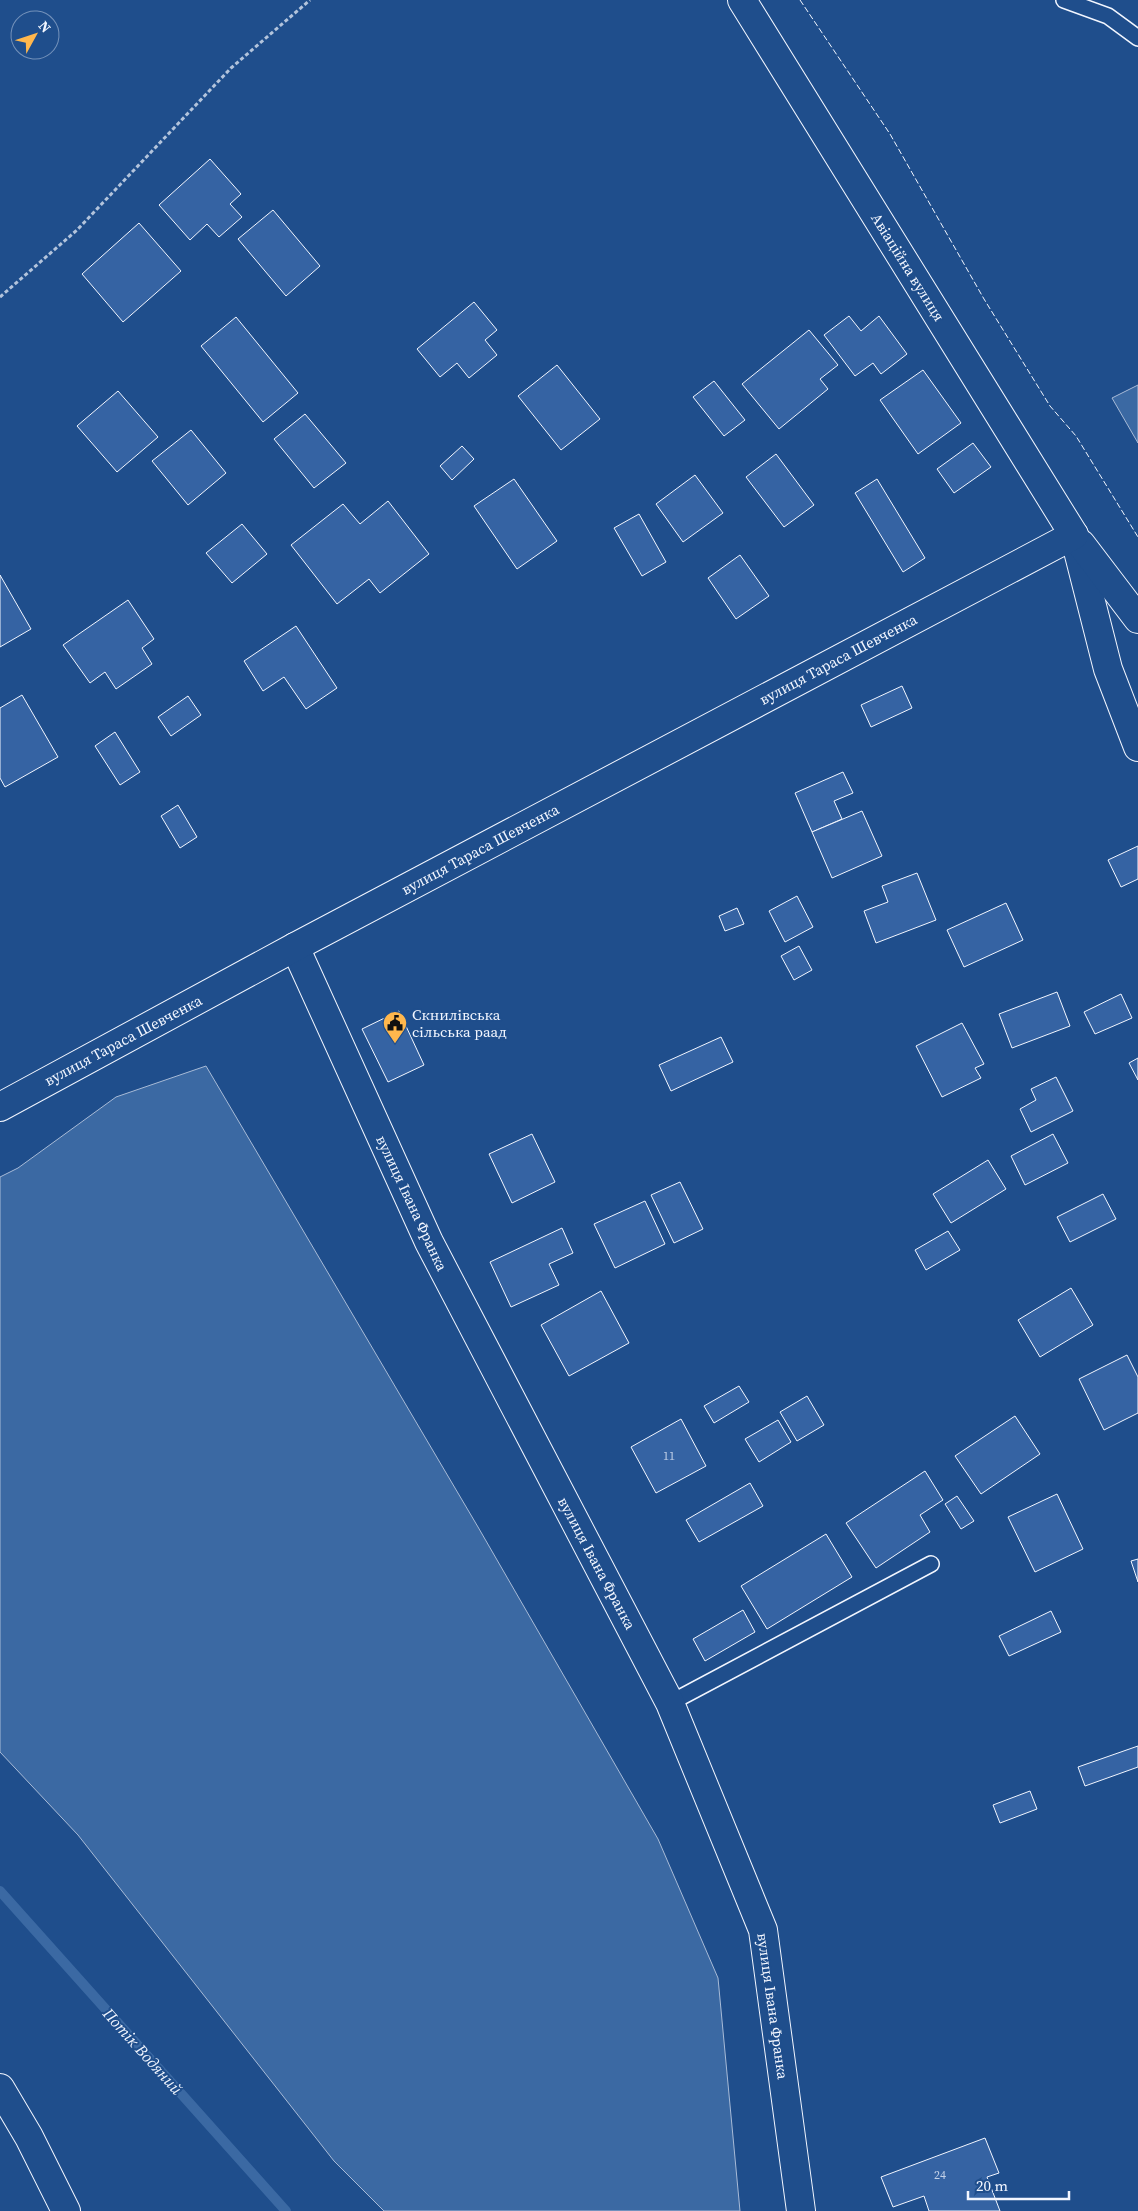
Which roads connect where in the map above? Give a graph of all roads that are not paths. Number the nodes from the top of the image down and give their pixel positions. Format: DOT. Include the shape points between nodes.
graph roads {
  1 [pos="742,0"];
  2 [pos="1064,0"];
  3 [pos="1138,38"];
  4 [pos="1074,535"];
  5 [pos="1138,619"];
  6 [pos="1138,747"];
  7 [pos="295,947"];
  8 [pos="0,1108"];
  9 [pos="931,1564"];
  10 [pos="670,1703"];
  11 [pos="0,2088"];
  12 [pos="66,2211"];
  13 [pos="801,2211"];
  1 -- 4 [label="street, Авіаційна вулиця"];
  2 -- 3 [label="lane" via="1108,16"];
  4 -- 5 [label="street"];
  4 -- 6 [label="street" via="1108,669"];
  4 -- 7 [label="street, вулиця Тараса Шевченка"];
  7 -- 8 [label="street, вулиця Тараса Шевченка"];
  7 -- 10 [label="street, вулиця Івана Франка" via="429,1242"];
  9 -- 10 [label="lane"];
  10 -- 13 [label="street, вулиця Івана Франка" via="763,1930"];
  11 -- 12 [label="street"];
}
